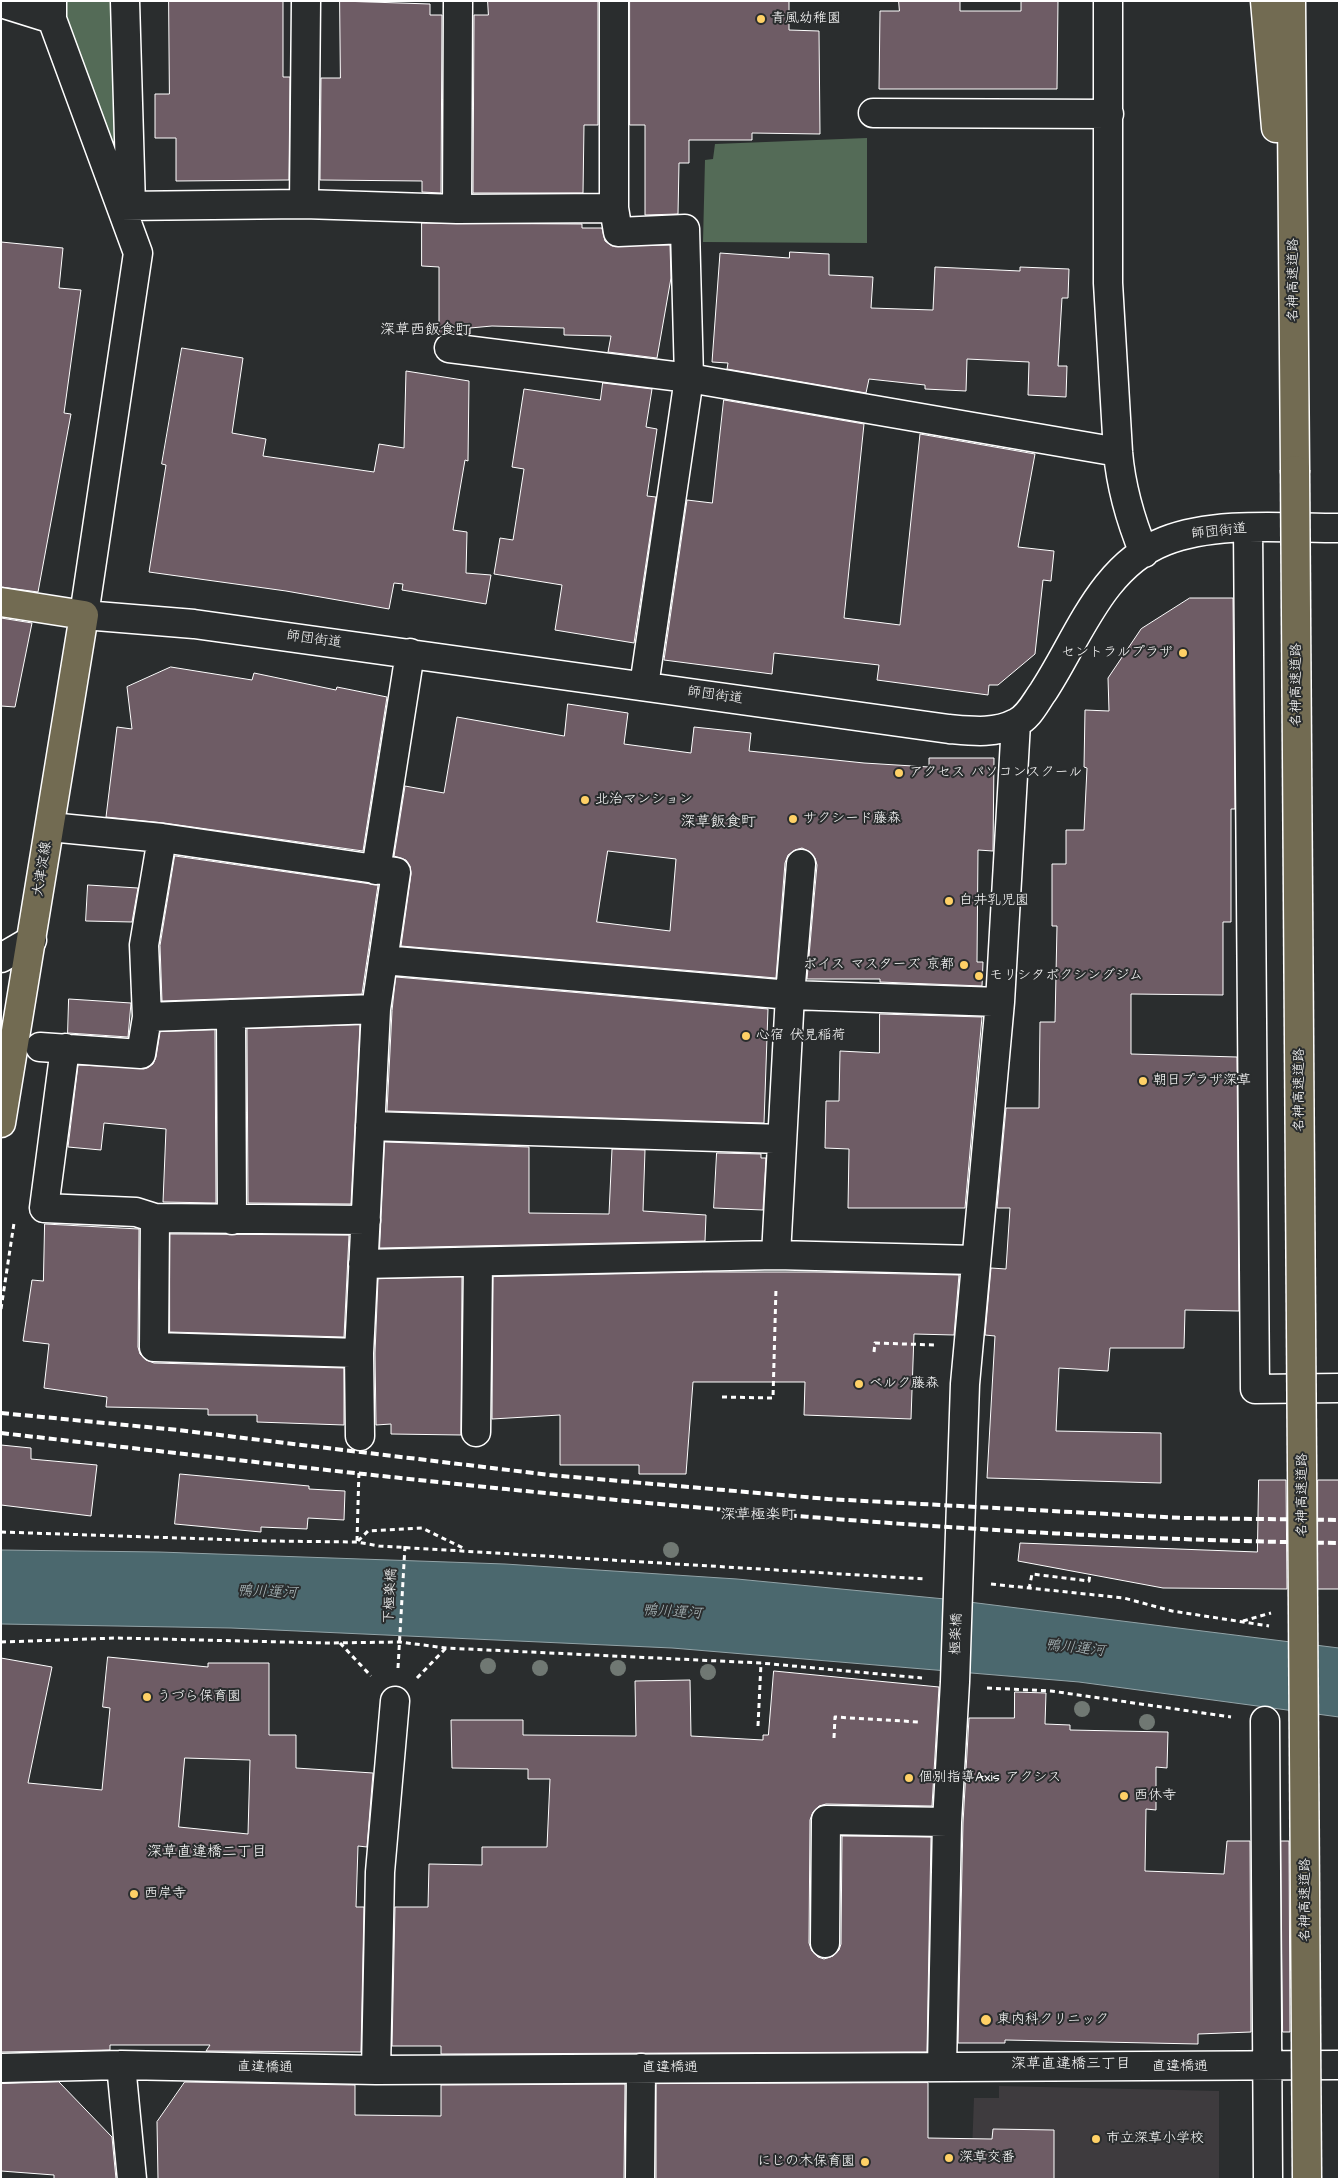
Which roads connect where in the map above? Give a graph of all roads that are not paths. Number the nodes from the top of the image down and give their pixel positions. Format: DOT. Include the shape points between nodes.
graph roads {
  1 [pos="125,1"];
  2 [pos="306,1"];
  3 [pos="458,1"];
  4 [pos="614,1"];
  5 [pos="1108,1"];
  6 [pos="1265,1"];
  7 [pos="1291,1"];
  8 [pos="1,4"];
  9 [pos="52,10"];
  10 [pos="874,113"];
  11 [pos="1108,114"];
  12 [pos="304,204"];
  13 [pos="126,206"];
  14 [pos="614,208"];
  15 [pos="457,209"];
  16 [pos="1294,318"];
  17 [pos="449,348"];
  18 [pos="690,378"];
  19 [pos="1118,452"];
  20 [pos="1248,528"];
  21 [pos="1339,528"];
  22 [pos="1144,553"];
  23 [pos="1,602"];
  24 [pos="84,615"];
  25 [pos="410,653"];
  26 [pos="644,686"];
  27 [pos="1016,724"];
  28 [pos="50,827"];
  29 [pos="162,838"];
  30 [pos="801,864"];
  31 [pos="376,870"];
  32 [pos="32,940"];
  33 [pos="1,958"];
  34 [pos="382,960"];
  35 [pos="790,995"];
  36 [pos="1000,1002"];
  37 [pos="376,1009"];
  38 [pos="231,1014"];
  39 [pos="147,1017"];
  40 [pos="1,1124"];
  41 [pos="370,1126"];
  42 [pos="782,1139"];
  43 [pos="155,1218"];
  44 [pos="232,1220"];
  45 [pos="366,1220"];
  46 [pos="776,1255"];
  47 [pos="975,1260"];
  48 [pos="478,1262"];
  49 [pos="363,1264"];
  50 [pos="359,1353"];
  51 [pos="1339,1388"];
  52 [pos="476,1432"];
  53 [pos="360,1436"];
  54 [pos="395,1701"];
  55 [pos="1265,1721"];
  56 [pos="947,1822"];
  57 [pos="825,1943"];
  58 [pos="121,2065"];
  59 [pos="1339,2065"];
  60 [pos="942,2067"];
  61 [pos="1267,2067"];
  62 [pos="1,2068"];
  63 [pos="641,2068"];
  64 [pos="376,2070"];
  65 [pos="132,2179"];
  66 [pos="640,2179"];
  67 [pos="1268,2179"];
  68 [pos="1307,2179"];
  1 -- 13 [label="street"];
  2 -- 12 [label="street"];
  3 -- 15 [label="street"];
  4 -- 14 [label="street"];
  5 -- 11 [label="street"];
  6 -- 16 [label="main road"];
  7 -- 16 [label="main road, 名神高速道路"];
  8 -- 9 [label="street"];
  9 -- 13 [label="street"];
  10 -- 11 [label="street"];
  11 -- 19 [label="street" via="1108,283"];
  12 -- 13 [label="street"];
  12 -- 15 [label="street"];
  13 -- 24 [label="street" via="138,253"];
  14 -- 15 [label="street"];
  14 -- 18 [label="street" via="618,232 685,229"];
  16 -- 68 [label="main road, 名神高速道路, bridge"];
  17 -- 18 [label="street"];
  18 -- 19 [label="street"];
  18 -- 26 [label="street"];
  19 -- 22 [label="street" via="1129,517"];
  20 -- 21 [label="street, 師団街道"];
  20 -- 22 [label="street, 師団街道" via="1204,530 1165,541"];
  20 -- 51 [label="street" via="1255,1389"];
  22 -- 27 [label="street, 師団街道" via="1119,572 1100,595 1050,680 1027,715"];
  23 -- 24 [label="main road, 師団街道"];
  24 -- 25 [label="street, 師団街道" via="194,624"];
  24 -- 28 [label="main road, 大津淀線"];
  25 -- 26 [label="street, 師団街道"];
  25 -- 31 [label="street"];
  26 -- 27 [label="street, 師団街道" via="949,729 988,732"];
  27 -- 36 [label="street, 極楽橋"];
  28 -- 29 [label="street"];
  28 -- 32 [label="main road, 大津淀線"];
  29 -- 31 [label="street"];
  29 -- 39 [label="street" via="144,945"];
  30 -- 35 [label="street"];
  31 -- 34 [label="street" via="396,872"];
  32 -- 33 [label="street"];
  32 -- 40 [label="main road, 大津淀線"];
  34 -- 35 [label="street"];
  34 -- 37 [label="street"];
  35 -- 36 [label="street"];
  35 -- 42 [label="street"];
  36 -- 47 [label="street, 極楽橋"];
  37 -- 38 [label="street"];
  37 -- 41 [label="street"];
  38 -- 39 [label="street"];
  38 -- 44 [label="street"];
  39 -- 43 [label="street" via="141,1054 53,1048 44,1208 136,1212"];
  41 -- 42 [label="street"];
  41 -- 45 [label="street"];
  42 -- 46 [label="street"];
  43 -- 44 [label="street"];
  43 -- 50 [label="street" via="154,1347"];
  44 -- 45 [label="street"];
  45 -- 49 [label="street"];
  46 -- 47 [label="street"];
  46 -- 48 [label="street"];
  47 -- 56 [label="street, 極楽橋" via="966,1384"];
  48 -- 49 [label="street"];
  48 -- 52 [label="street"];
  49 -- 50 [label="street"];
  50 -- 53 [label="street"];
  54 -- 64 [label="street" via="380,1872"];
  55 -- 61 [label="street"];
  56 -- 57 [label="street" via="826,1820"];
  56 -- 60 [label="street, 極楽橋"];
  58 -- 62 [label="street, 直違橋通"];
  58 -- 64 [label="street, 直違橋通"];
  58 -- 65 [label="street"];
  59 -- 61 [label="street, 直違橋通"];
  60 -- 61 [label="street, 直違橋通"];
  60 -- 63 [label="street, 直違橋通"];
  61 -- 67 [label="street"];
  63 -- 64 [label="street, 直違橋通"];
  63 -- 66 [label="street"];
}
